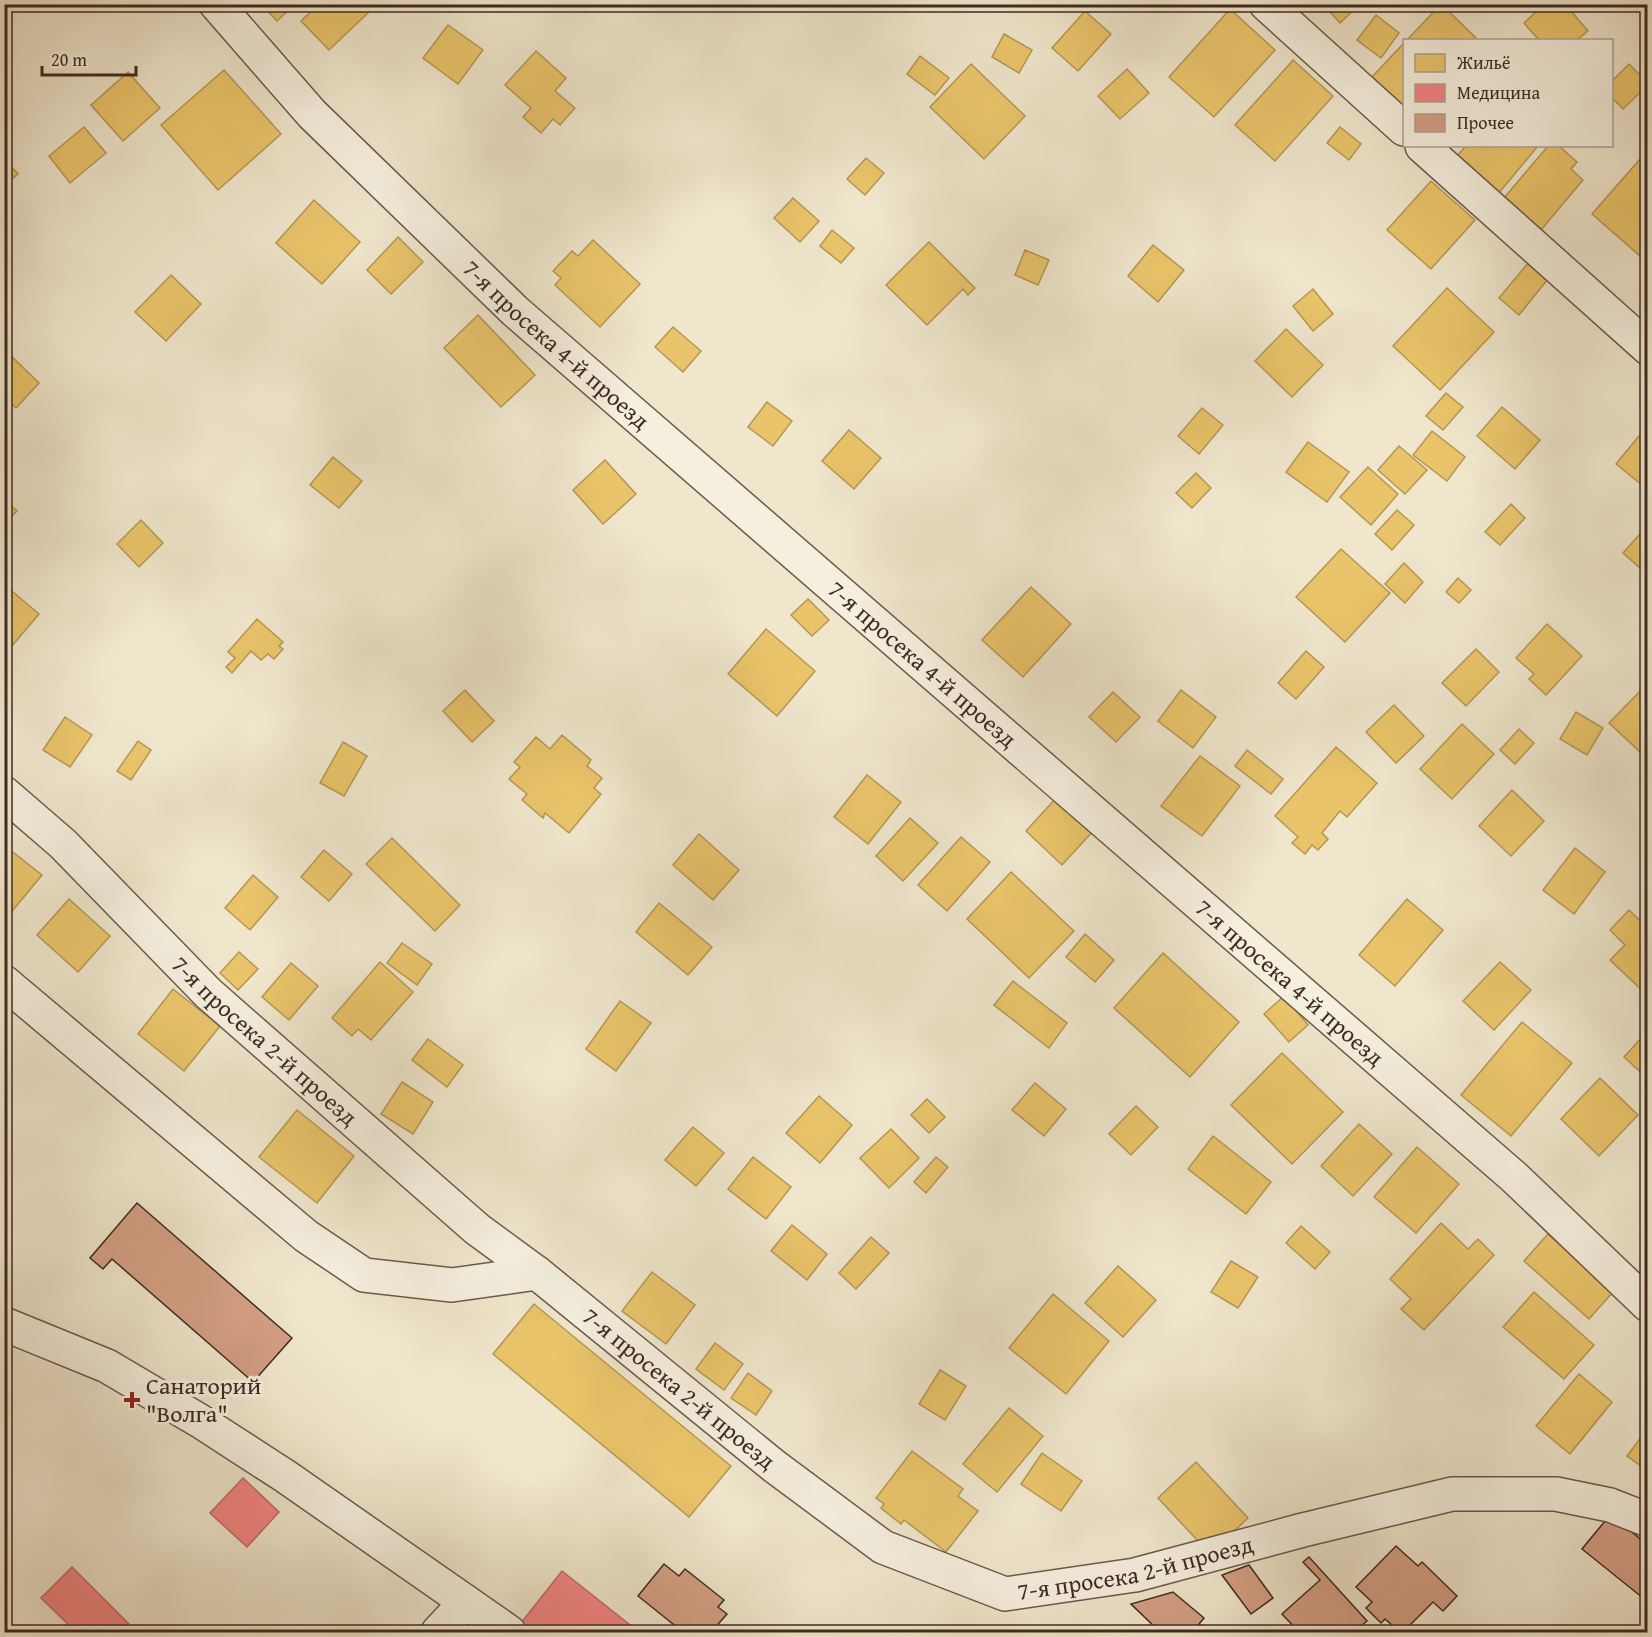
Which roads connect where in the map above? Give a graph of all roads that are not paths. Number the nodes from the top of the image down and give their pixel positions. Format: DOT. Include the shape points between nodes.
graph roads {
  1 [pos="216,4"];
  2 [pos="1266,4"];
  3 [pos="1403,128"];
  4 [pos="1423,147"];
  5 [pos="1647,348"];
  6 [pos="4,793"];
  7 [pos="4,982"];
  8 [pos="537,1273"];
  9 [pos="1647,1305"];
  10 [pos="4,1324"];
  11 [pos="1647,1520"];
  12 [pos="466,1602"];
  13 [pos="438,1632"];
  14 [pos="509,1632"];
  1 -- 9 [label="street, 7-я просека 4-й проезд" via="312,114 515,311 1514,1177"];
  2 -- 3 [label="street"];
  4 -- 5 [label="street"];
  6 -- 8 [label="street, 7-я просека 2-й проезд" via="63,844 208,993 477,1229"];
  7 -- 8 [label="street" via="306,1236 364,1275 452,1286"];
  8 -- 11 [label="street, 7-я просека 2-й проезд" via="774,1466 883,1547 1005,1594 1135,1575 1452,1494 1557,1494 1610,1505"];
  10 -- 12 [label="street" via="107,1366 200,1421"];
  12 -- 13 [label="street"];
  12 -- 14 [label="street"];
}
